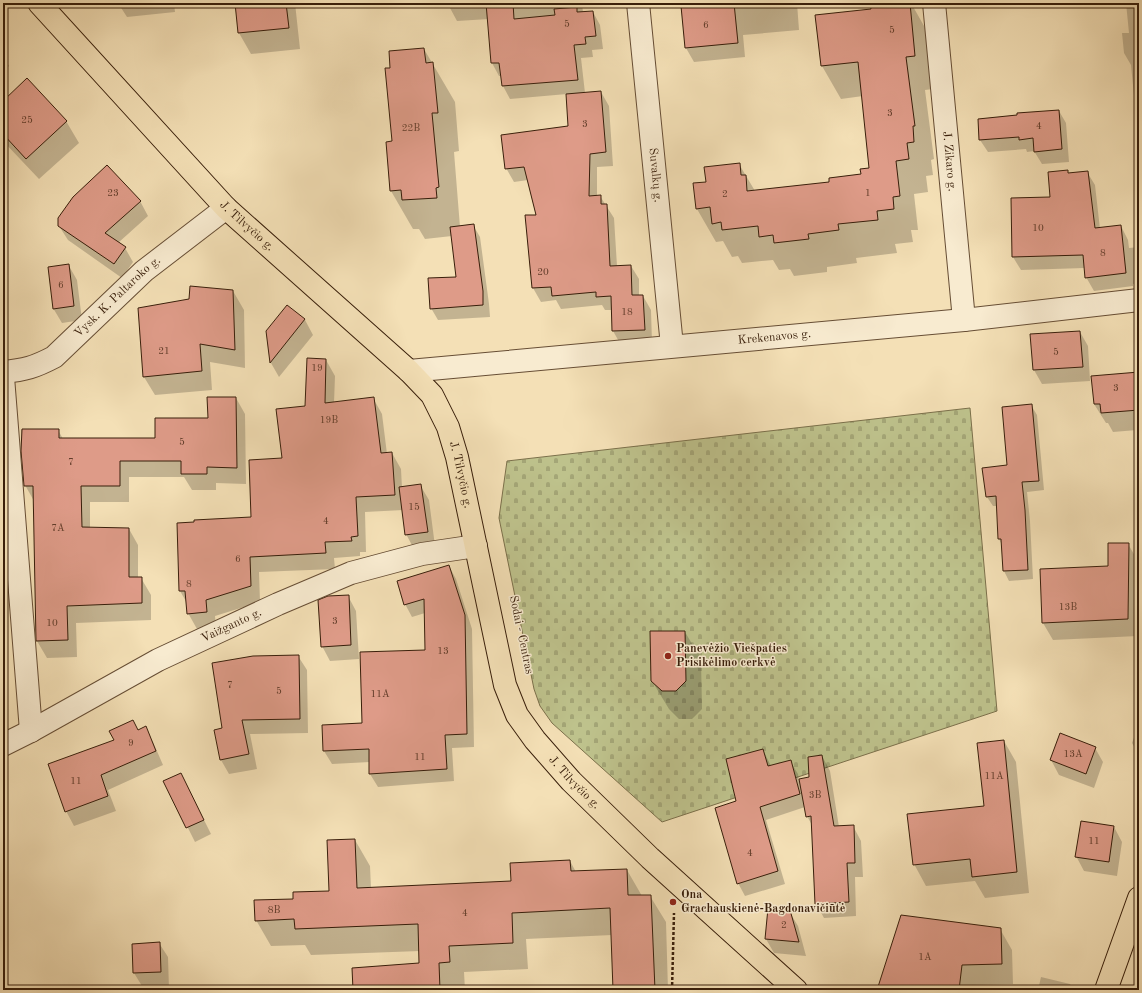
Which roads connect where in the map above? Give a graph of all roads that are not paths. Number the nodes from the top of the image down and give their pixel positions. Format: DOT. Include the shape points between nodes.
graph roads {
  1 [pos="39,3"];
  2 [pos="638,3"];
  3 [pos="934,3"];
  4 [pos="226,208"];
  5 [pos="1139,300"];
  6 [pos="964,320"];
  7 [pos="672,346"];
  8 [pos="409,371"];
  9 [pos="3,372"];
  10 [pos="3,377"];
  11 [pos="476,546"];
  12 [pos="31,731"];
  13 [pos="3,745"];
  14 [pos="1139,898"];
  15 [pos="796,990"];
  16 [pos="1106,990"];
  1 -- 4 [label="main road, J. Tilvyčio g."];
  2 -- 7 [label="street, Suvalkų g."];
  3 -- 6 [label="street, J. Zikaro g."];
  4 -- 8 [label="main road, J. Tilvyčio g."];
  4 -- 9 [label="street, Vysk. K. Paltaroko g." via="144,271 54,357 38,366"];
  5 -- 6 [label="street, Krekenavos g."];
  6 -- 7 [label="street, Krekenavos g."];
  7 -- 8 [label="street, Krekenavos g."];
  8 -- 11 [label="main road, J. Tilvyčio g." via="432,395 448,427"];
  10 -- 12 [label="street"];
  11 -- 12 [label="street, Vaižganto g." via="422,554 351,573 158,660"];
  11 -- 15 [label="main road, J. Tilvyčio g." via="505,685 517,715 535,740 571,781 650,858"];
  12 -- 13 [label="street, Vaižganto g."];
  14 -- 16 [label="main road"];
}
